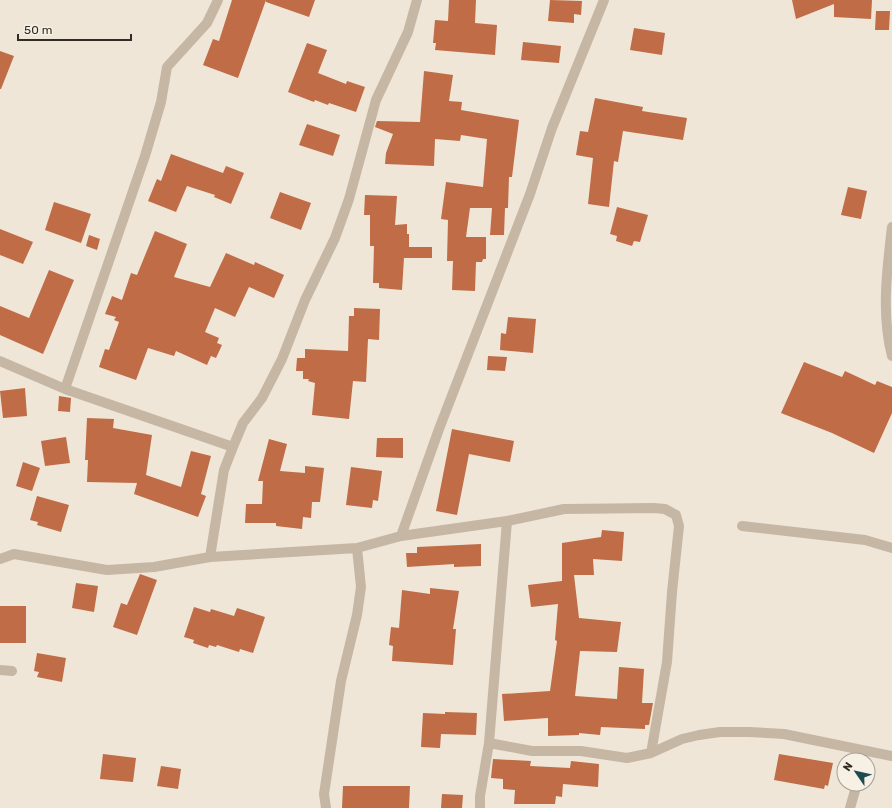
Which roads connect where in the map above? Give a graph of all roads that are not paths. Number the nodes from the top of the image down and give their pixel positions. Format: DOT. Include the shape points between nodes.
graph roads {
  1 [pos="218,0"];
  2 [pos="417,0"];
  3 [pos="604,0"];
  4 [pos="892,227"];
  5 [pos="892,356"];
  6 [pos="0,361"];
  7 [pos="65,389"];
  8 [pos="233,447"];
  9 [pos="507,521"];
  10 [pos="742,526"];
  11 [pos="401,536"];
  12 [pos="357,548"];
  13 [pos="892,548"];
  14 [pos="210,557"];
  15 [pos="0,559"];
  16 [pos="0,670"];
  17 [pos="12,671"];
  18 [pos="489,743"];
  19 [pos="855,752"];
  20 [pos="651,753"];
  21 [pos="876,755"];
  22 [pos="892,756"];
  23 [pos="855,792"];
  24 [pos="326,808"];
  25 [pos="480,808"];
  26 [pos="850,808"];
  1 -- 7 [label="street" via="208,23 167,67 161,102 145,156"];
  2 -- 8 [label="street" via="408,32 376,100 349,199 335,238 305,300 282,359 262,398 243,423"];
  3 -- 11 [label="street" via="552,128 530,194 439,429"];
  4 -- 5 [label="street" via="886,285 888,333"];
  6 -- 7 [label="street"];
  7 -- 8 [label="street"];
  8 -- 14 [label="street" via="224,470"];
  9 -- 11 [label="street"];
  9 -- 18 [label="street"];
  9 -- 20 [label="street" via="564,509 654,508 665,509 676,515 679,526 667,662"];
  10 -- 13 [label="street" via="865,540"];
  11 -- 12 [label="street"];
  12 -- 14 [label="street"];
  12 -- 24 [label="street" via="360,587 357,615 341,681 324,794"];
  14 -- 15 [label="street" via="154,567 107,570 14,554"];
  16 -- 17 [label="street"];
  18 -- 20 [label="street" via="532,751 582,751 627,758"];
  18 -- 25 [label="street"];
  19 -- 20 [label="street" via="784,734 720,732 682,739"];
  21 -- 22 [label="street"];
  23 -- 26 [label="street"];
}
